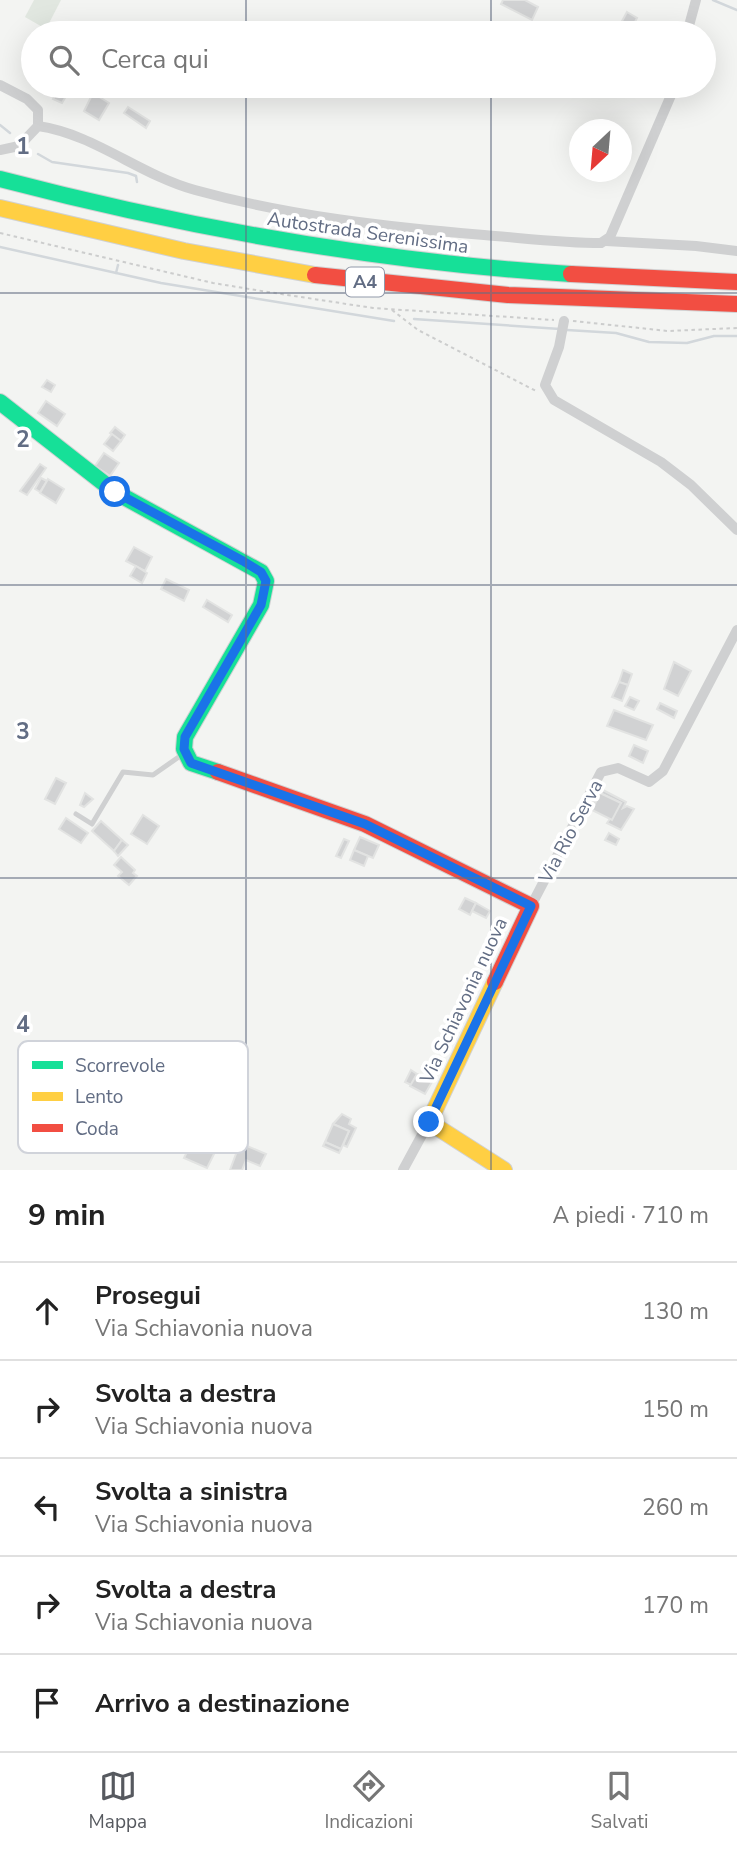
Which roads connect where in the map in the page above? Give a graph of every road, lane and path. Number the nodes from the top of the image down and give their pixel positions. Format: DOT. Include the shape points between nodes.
graph roads {
  1 [pos="696,1"];
  2 [pos="690,21"];
  3 [pos="0,85"];
  4 [pos="21,96"];
  5 [pos="25,98"];
  6 [pos="670,98"];
  7 [pos="38,126"];
  8 [pos="0,150"];
  9 [pos="0,170"];
  10 [pos="0,179"];
  11 [pos="67,198"];
  12 [pos="0,208"];
  13 [pos="0,218"];
  14 [pos="99,233"];
  15 [pos="606,241"];
  16 [pos="737,251"];
  17 [pos="737,282"];
  18 [pos="737,304"];
  19 [pos="391,309"];
  20 [pos="562,328"];
  21 [pos="548,392"];
  22 [pos="0,402"];
  23 [pos="737,530"];
  24 [pos="737,630"];
  25 [pos="185,752"];
  26 [pos="76,814"];
  27 [pos="531,906"];
  28 [pos="429,1122"];
  29 [pos="403,1170"];
  30 [pos="504,1170"];
  1 -- 2 [label="street"];
  3 -- 4 [label="street"];
  5 -- 7 [label="street" via="38,110"];
  6 -- 15 [label="street"];
  7 -- 8 [label="street" via="19,146"];
  7 -- 15 [label="street" via="83,140 192,189 251,203 396,227"];
  9 -- 11 [label="main road" via="44,184"];
  10 -- 11 [label="main road, Autostrada Serenissima / A4"];
  11 -- 17 [label="main road, Autostrada Serenissima / A4" via="247,237 464,266"];
  12 -- 14 [label="main road, A4"];
  13 -- 14 [label="main road" via="60,232"];
  14 -- 18 [label="main road, A4" via="201,255 371,282 548,298"];
  15 -- 16 [label="street"];
  19 -- 21 [label="path" via="418,330 538,393"];
  20 -- 21 [label="street" via="545,385"];
  21 -- 23 [label="street" via="563,407 671,470"];
  22 -- 25 [label="main road" via="94,478 252,567 266,581 261,605 185,737"];
  24 -- 27 [label="street, Via Rio Serva" via="663,771 649,782 618,768 601,772"];
  25 -- 26 [label="lane" via="153,775 123,772 92,824"];
  25 -- 27 [label="main road, Via Schiavonia nuova" via="199,767 365,824"];
  27 -- 28 [label="main road, Via Schiavonia nuova"];
  28 -- 29 [label="street"];
  28 -- 30 [label="main road"];
}
